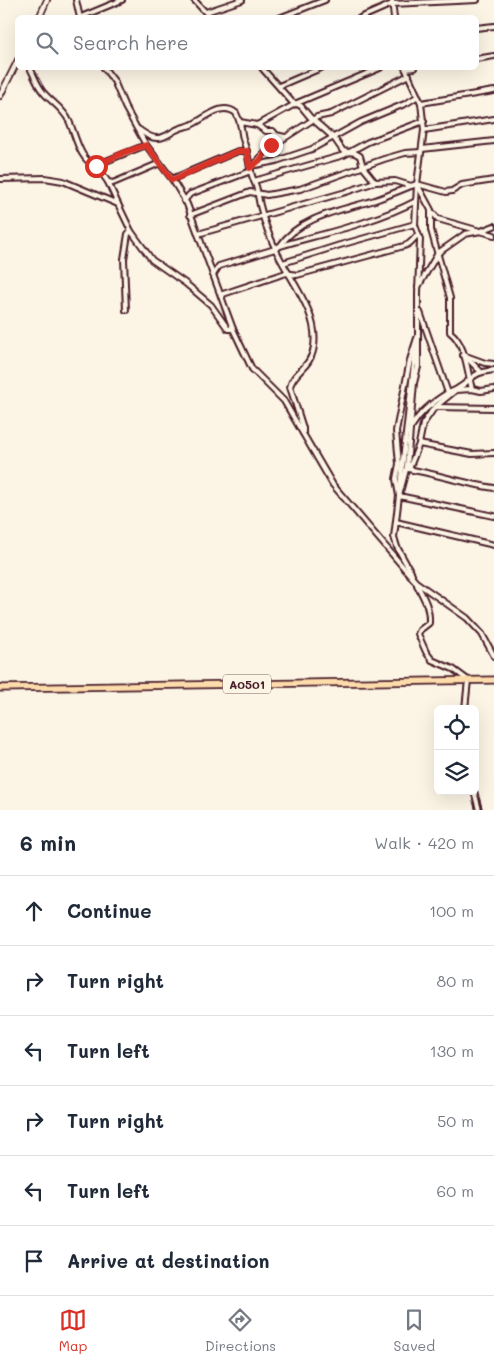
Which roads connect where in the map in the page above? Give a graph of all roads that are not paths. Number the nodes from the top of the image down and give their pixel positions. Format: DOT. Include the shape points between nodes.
graph roads {
  1 [pos="47,0"];
  2 [pos="76,0"];
  3 [pos="122,0"];
  4 [pos="194,0"];
  5 [pos="242,0"];
  6 [pos="325,0"];
  7 [pos="477,0"];
  8 [pos="392,2"];
  9 [pos="206,12"];
  10 [pos="40,15"];
  11 [pos="80,15"];
  12 [pos="85,15"];
  13 [pos="208,15"];
  14 [pos="286,15"];
  15 [pos="366,15"];
  16 [pos="394,15"];
  17 [pos="494,26"];
  18 [pos="479,28"];
  19 [pos="494,56"];
  20 [pos="479,58"];
  21 [pos="15,66"];
  22 [pos="31,70"];
  23 [pos="106,70"];
  24 [pos="264,70"];
  25 [pos="316,70"];
  26 [pos="375,70"];
  27 [pos="406,70"];
  28 [pos="409,75"];
  29 [pos="279,86"];
  30 [pos="494,91"];
  31 [pos="0,96"];
  32 [pos="418,96"];
  33 [pos="297,103"];
  34 [pos="421,103"];
  35 [pos="314,119"];
  36 [pos="494,119"];
  37 [pos="424,121"];
  38 [pos="240,122"];
  39 [pos="257,125"];
  40 [pos="137,128"];
  41 [pos="424,130"];
  42 [pos="285,137"];
  43 [pos="334,138"];
  44 [pos="494,142"];
  45 [pos="146,145"];
  46 [pos="247,151"];
  47 [pos="421,151"];
  48 [pos="348,152"];
  49 [pos="160,163"];
  50 [pos="96,166"];
  51 [pos="363,167"];
  52 [pos="252,168"];
  53 [pos="0,179"];
  54 [pos="172,180"];
  55 [pos="494,180"];
  56 [pos="108,182"];
  57 [pos="254,182"];
  58 [pos="375,182"];
  59 [pos="417,184"];
  60 [pos="412,186"];
  61 [pos="257,193"];
  62 [pos="184,201"];
  63 [pos="416,201"];
  64 [pos="118,204"];
  65 [pos="431,210"];
  66 [pos="262,214"];
  67 [pos="190,215"];
  68 [pos="415,224"];
  69 [pos="494,226"];
  70 [pos="130,231"];
  71 [pos="482,231"];
  72 [pos="198,234"];
  73 [pos="418,235"];
  74 [pos="494,235"];
  75 [pos="280,246"];
  76 [pos="275,249"];
  77 [pos="438,253"];
  78 [pos="283,263"];
  79 [pos="288,274"];
  80 [pos="213,275"];
  81 [pos="418,288"];
  82 [pos="222,298"];
  83 [pos="418,307"];
  84 [pos="126,310"];
  85 [pos="233,328"];
  86 [pos="419,333"];
  87 [pos="417,339"];
  88 [pos="463,354"];
  89 [pos="494,364"];
  90 [pos="494,370"];
  91 [pos="480,372"];
  92 [pos="469,379"];
  93 [pos="472,389"];
  94 [pos="494,389"];
  95 [pos="456,390"];
  96 [pos="448,393"];
  97 [pos="434,408"];
  98 [pos="494,408"];
  99 [pos="411,429"];
  100 [pos="303,433"];
  101 [pos="419,444"];
  102 [pos="494,453"];
  103 [pos="408,469"];
  104 [pos="494,488"];
  105 [pos="399,496"];
  106 [pos="494,516"];
  107 [pos="396,523"];
  108 [pos="494,545"];
  109 [pos="416,582"];
  110 [pos="494,656"];
  111 [pos="468,680"];
  112 [pos="494,680"];
  113 [pos="0,688"];
  114 [pos="465,705"];
  115 [pos="475,795"];
  116 [pos="479,810"];
  1 -- 10 [label="street"];
  2 -- 11 [label="street"];
  3 -- 12 [label="street"];
  4 -- 9 [label="street"];
  5 -- 9 [label="street"];
  6 -- 14 [label="street"];
  7 -- 8 [label="street"];
  8 -- 15 [label="street"];
  8 -- 16 [label="street"];
  9 -- 13 [label="street"];
  17 -- 18 [label="street"];
  19 -- 20 [label="street"];
  21 -- 31 [label="street"];
  22 -- 50 [label="street" via="42,91 69,120 87,161"];
  23 -- 40 [label="street"];
  24 -- 29 [label="street"];
  25 -- 29 [label="street"];
  26 -- 33 [label="street"];
  27 -- 28 [label="street"];
  28 -- 32 [label="street"];
  28 -- 35 [label="street" via="331,114"];
  29 -- 33 [label="street" via="292,102"];
  30 -- 34 [label="street"];
  32 -- 34 [label="street"];
  32 -- 43 [label="street"];
  33 -- 35 [label="street"];
  33 -- 39 [label="street"];
  34 -- 37 [label="street"];
  35 -- 42 [label="street"];
  35 -- 43 [label="street"];
  36 -- 41 [label="street"];
  37 -- 41 [label="street"];
  37 -- 48 [label="street"];
  38 -- 39 [label="street"];
  38 -- 40 [label="street" via="234,111 227,108 158,138"];
  38 -- 46 [label="street"];
  39 -- 42 [label="street"];
  40 -- 45 [label="street"];
  41 -- 47 [label="street"];
  42 -- 52 [label="street" via="271,145"];
  43 -- 48 [label="street" via="343,151"];
  43 -- 52 [label="street" via="312,149"];
  44 -- 47 [label="street"];
  45 -- 49 [label="street"];
  45 -- 50 [label="street"];
  46 -- 52 [label="street"];
  46 -- 54 [label="street" via="238,151"];
  47 -- 51 [label="street"];
  47 -- 59 [label="street"];
  48 -- 51 [label="street" via="360,156"];
  48 -- 57 [label="street"];
  49 -- 54 [label="street"];
  49 -- 56 [label="street" via="119,182"];
  50 -- 56 [label="street"];
  51 -- 58 [label="street"];
  51 -- 61 [label="street" via="300,189 279,194"];
  52 -- 57 [label="street"];
  52 -- 62 [label="street" via="190,194"];
  53 -- 64 [label="street" via="63,181"];
  54 -- 62 [label="street"];
  55 -- 59 [label="street" via="462,185 446,192"];
  56 -- 64 [label="street"];
  57 -- 61 [label="street"];
  58 -- 60 [label="street" via="395,181"];
  58 -- 66 [label="street"];
  59 -- 60 [label="street"];
  59 -- 63 [label="street"];
  59 -- 65 [label="street"];
  60 -- 75 [label="street" via="300,226"];
  61 -- 66 [label="street"];
  61 -- 67 [label="street" via="250,192"];
  62 -- 67 [label="street"];
  63 -- 68 [label="street"];
  63 -- 75 [label="street" via="372,219"];
  64 -- 70 [label="street"];
  65 -- 71 [label="street" via="438,219"];
  65 -- 77 [label="street" via="431,230"];
  66 -- 72 [label="street"];
  66 -- 76 [label="street"];
  67 -- 72 [label="street"];
  68 -- 73 [label="street"];
  68 -- 78 [label="street"];
  69 -- 71 [label="street"];
  70 -- 84 [label="street" via="124,259"];
  70 -- 85 [label="street" via="152,260 211,305 228,329"];
  71 -- 74 [label="street"];
  71 -- 77 [label="street" via="465,234"];
  72 -- 80 [label="street"];
  73 -- 79 [label="street" via="412,243 404,246 297,275"];
  73 -- 81 [label="street"];
  75 -- 76 [label="street"];
  76 -- 78 [label="street"];
  76 -- 80 [label="street" via="219,266"];
  77 -- 81 [label="street"];
  77 -- 88 [label="street" via="450,298 450,332 457,338"];
  78 -- 79 [label="street"];
  79 -- 82 [label="street" via="231,291 223,294"];
  79 -- 100 [label="street" via="311,315 314,337 310,361 291,380 290,387"];
  80 -- 82 [label="street"];
  81 -- 83 [label="street"];
  82 -- 85 [label="street"];
  83 -- 86 [label="street"];
  83 -- 96 [label="street"];
  85 -- 100 [label="street" via="252,369 284,401"];
  86 -- 87 [label="street"];
  86 -- 99 [label="street"];
  87 -- 105 [label="street"];
  87 -- 105 [label="street" via="396,431"];
  88 -- 89 [label="street"];
  88 -- 91 [label="street"];
  88 -- 92 [label="street"];
  90 -- 91 [label="street"];
  91 -- 92 [label="street"];
  92 -- 93 [label="street"];
  92 -- 95 [label="street"];
  93 -- 94 [label="street"];
  93 -- 95 [label="street"];
  95 -- 96 [label="street"];
  95 -- 97 [label="street"];
  96 -- 99 [label="street" via="426,407"];
  97 -- 98 [label="street"];
  97 -- 101 [label="street" via="423,424"];
  99 -- 103 [label="street"];
  100 -- 109 [label="street" via="333,485"];
  101 -- 102 [label="street" via="472,454"];
  101 -- 103 [label="street"];
  103 -- 104 [label="street"];
  103 -- 105 [label="street"];
  105 -- 106 [label="street"];
  105 -- 107 [label="street"];
  107 -- 108 [label="street"];
  107 -- 109 [label="street" via="394,537 397,546"];
  109 -- 110 [label="street" via="467,618 482,634"];
  109 -- 111 [label="street" via="429,608 428,623 418,634 426,652"];
  111 -- 112 [label="highway, A0501"];
  111 -- 113 [label="highway, A0501"];
  111 -- 114 [label="street"];
  115 -- 116 [label="street"];
}
